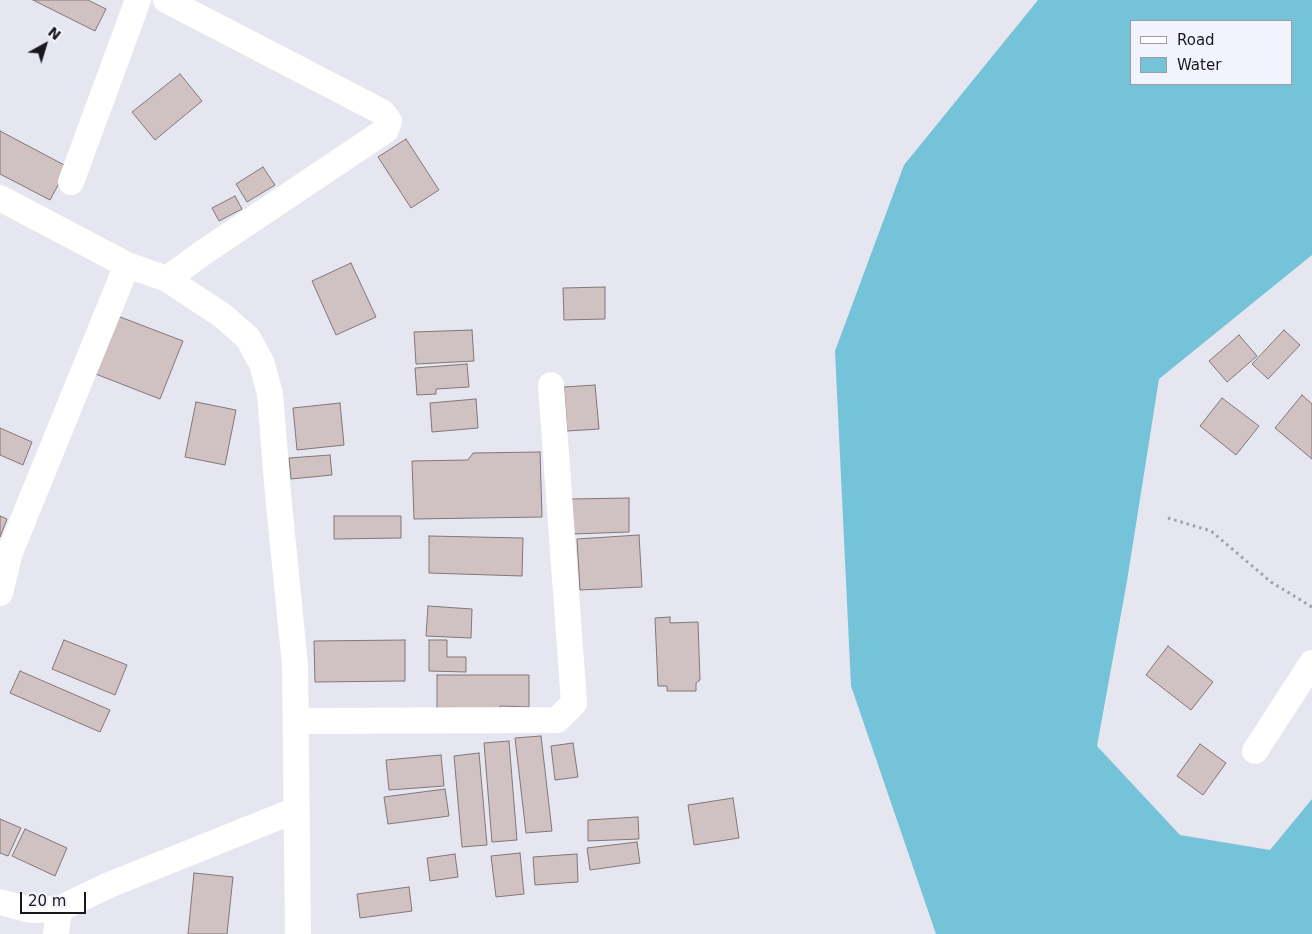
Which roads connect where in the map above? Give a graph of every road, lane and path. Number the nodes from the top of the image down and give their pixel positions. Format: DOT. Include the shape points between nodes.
graph roads {
  1 [pos="138,0"];
  2 [pos="166,0"];
  3 [pos="71,182"];
  4 [pos="0,198"];
  5 [pos="127,265"];
  6 [pos="167,279"];
  7 [pos="551,385"];
  8 [pos="1168,518"];
  9 [pos="0,593"];
  10 [pos="1312,607"];
  11 [pos="1312,663"];
  12 [pos="296,722"];
  13 [pos="1255,752"];
  14 [pos="296,810"];
  15 [pos="0,902"];
  16 [pos="58,921"];
  17 [pos="298,934"];
  1 -- 3 [label="street"];
  2 -- 6 [label="street" via="382,112 388,121 386,130"];
  4 -- 5 [label="street"];
  5 -- 6 [label="street"];
  5 -- 9 [label="street" via="10,552"];
  6 -- 12 [label="street" via="223,316 248,338 262,364 270,394 296,665"];
  7 -- 12 [label="street" via="574,703 557,720"];
  8 -- 10 [label="path" via="1211,531 1271,582"];
  11 -- 13 [label="street"];
  12 -- 14 [label="street"];
  14 -- 16 [label="street" via="136,874"];
  14 -- 17 [label="street"];
  15 -- 16 [label="street"];
}
